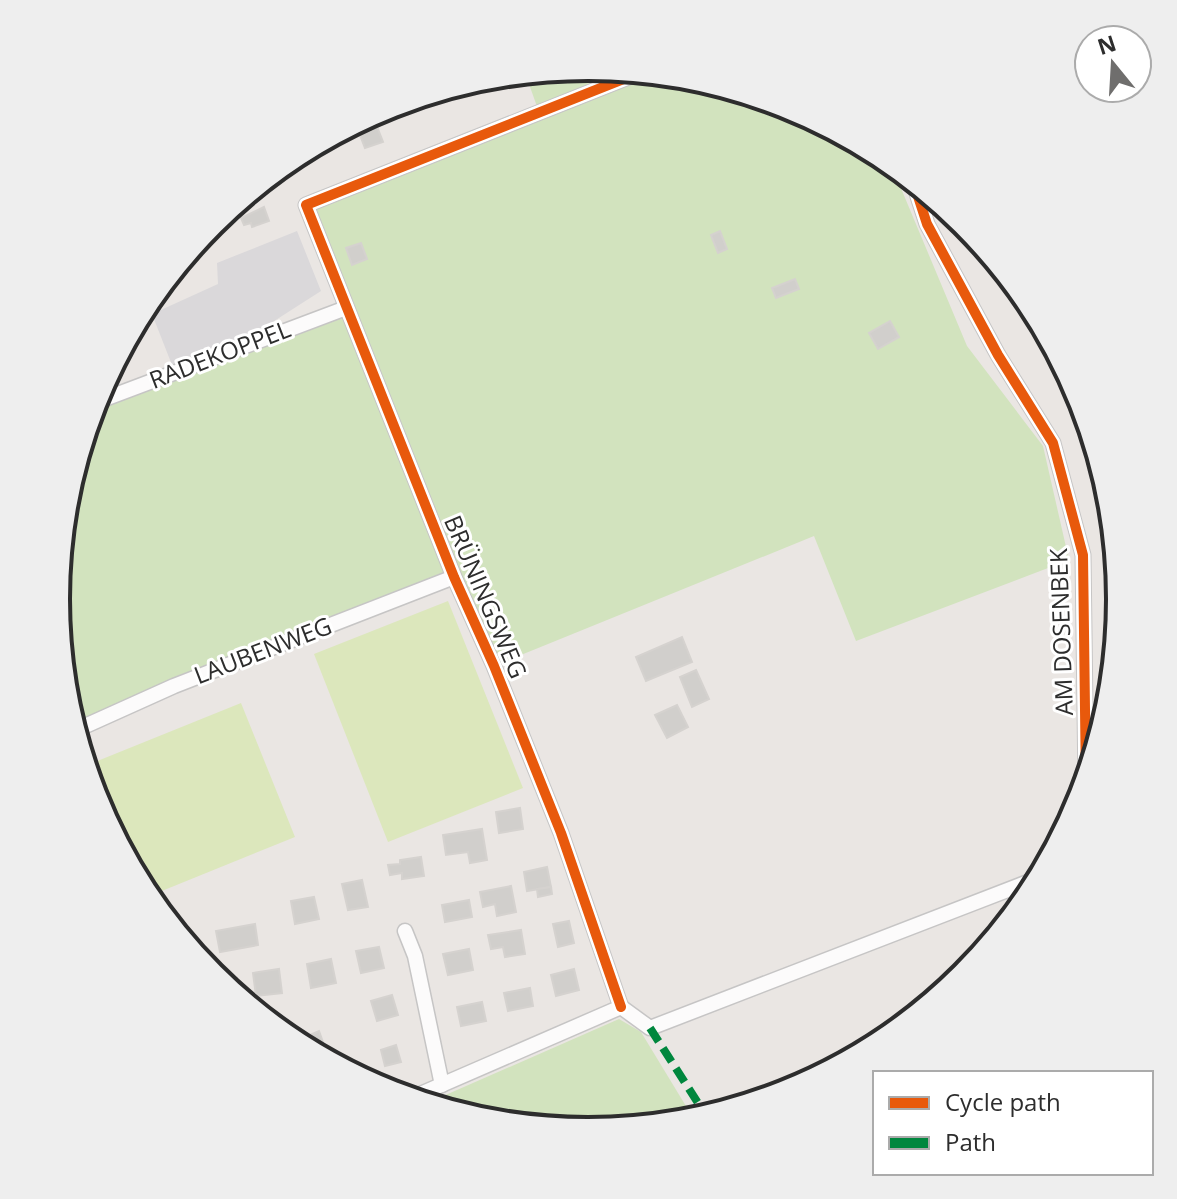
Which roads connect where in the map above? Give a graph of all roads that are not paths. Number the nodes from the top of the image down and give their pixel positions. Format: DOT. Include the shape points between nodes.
graph roads {
  1 [pos="616,82"];
  2 [pos="920,201"];
  3 [pos="346,308"];
  4 [pos="111,397"];
  5 [pos="454,577"];
  6 [pos="86,726"];
  7 [pos="1085,745"];
  8 [pos="1022,884"];
  9 [pos="405,931"];
  10 [pos="621,1007"];
  11 [pos="442,1085"];
  12 [pos="427,1091"];
  1 -- 3 [label="street, BRÜNINGSWEG" via="306,205"];
  2 -- 7 [label="street, AM DOSENBEK" via="998,355 1053,443 1083,555"];
  3 -- 4 [label="street, RADEKOPPEL"];
  3 -- 5 [label="street, BRÜNINGSWEG"];
  5 -- 6 [label="street, LAUBENWEG"];
  5 -- 10 [label="street, BRÜNINGSWEG" via="561,833"];
  8 -- 10 [label="street" via="650,1028"];
  9 -- 11 [label="street"];
  10 -- 11 [label="street"];
  11 -- 12 [label="street"];
}
